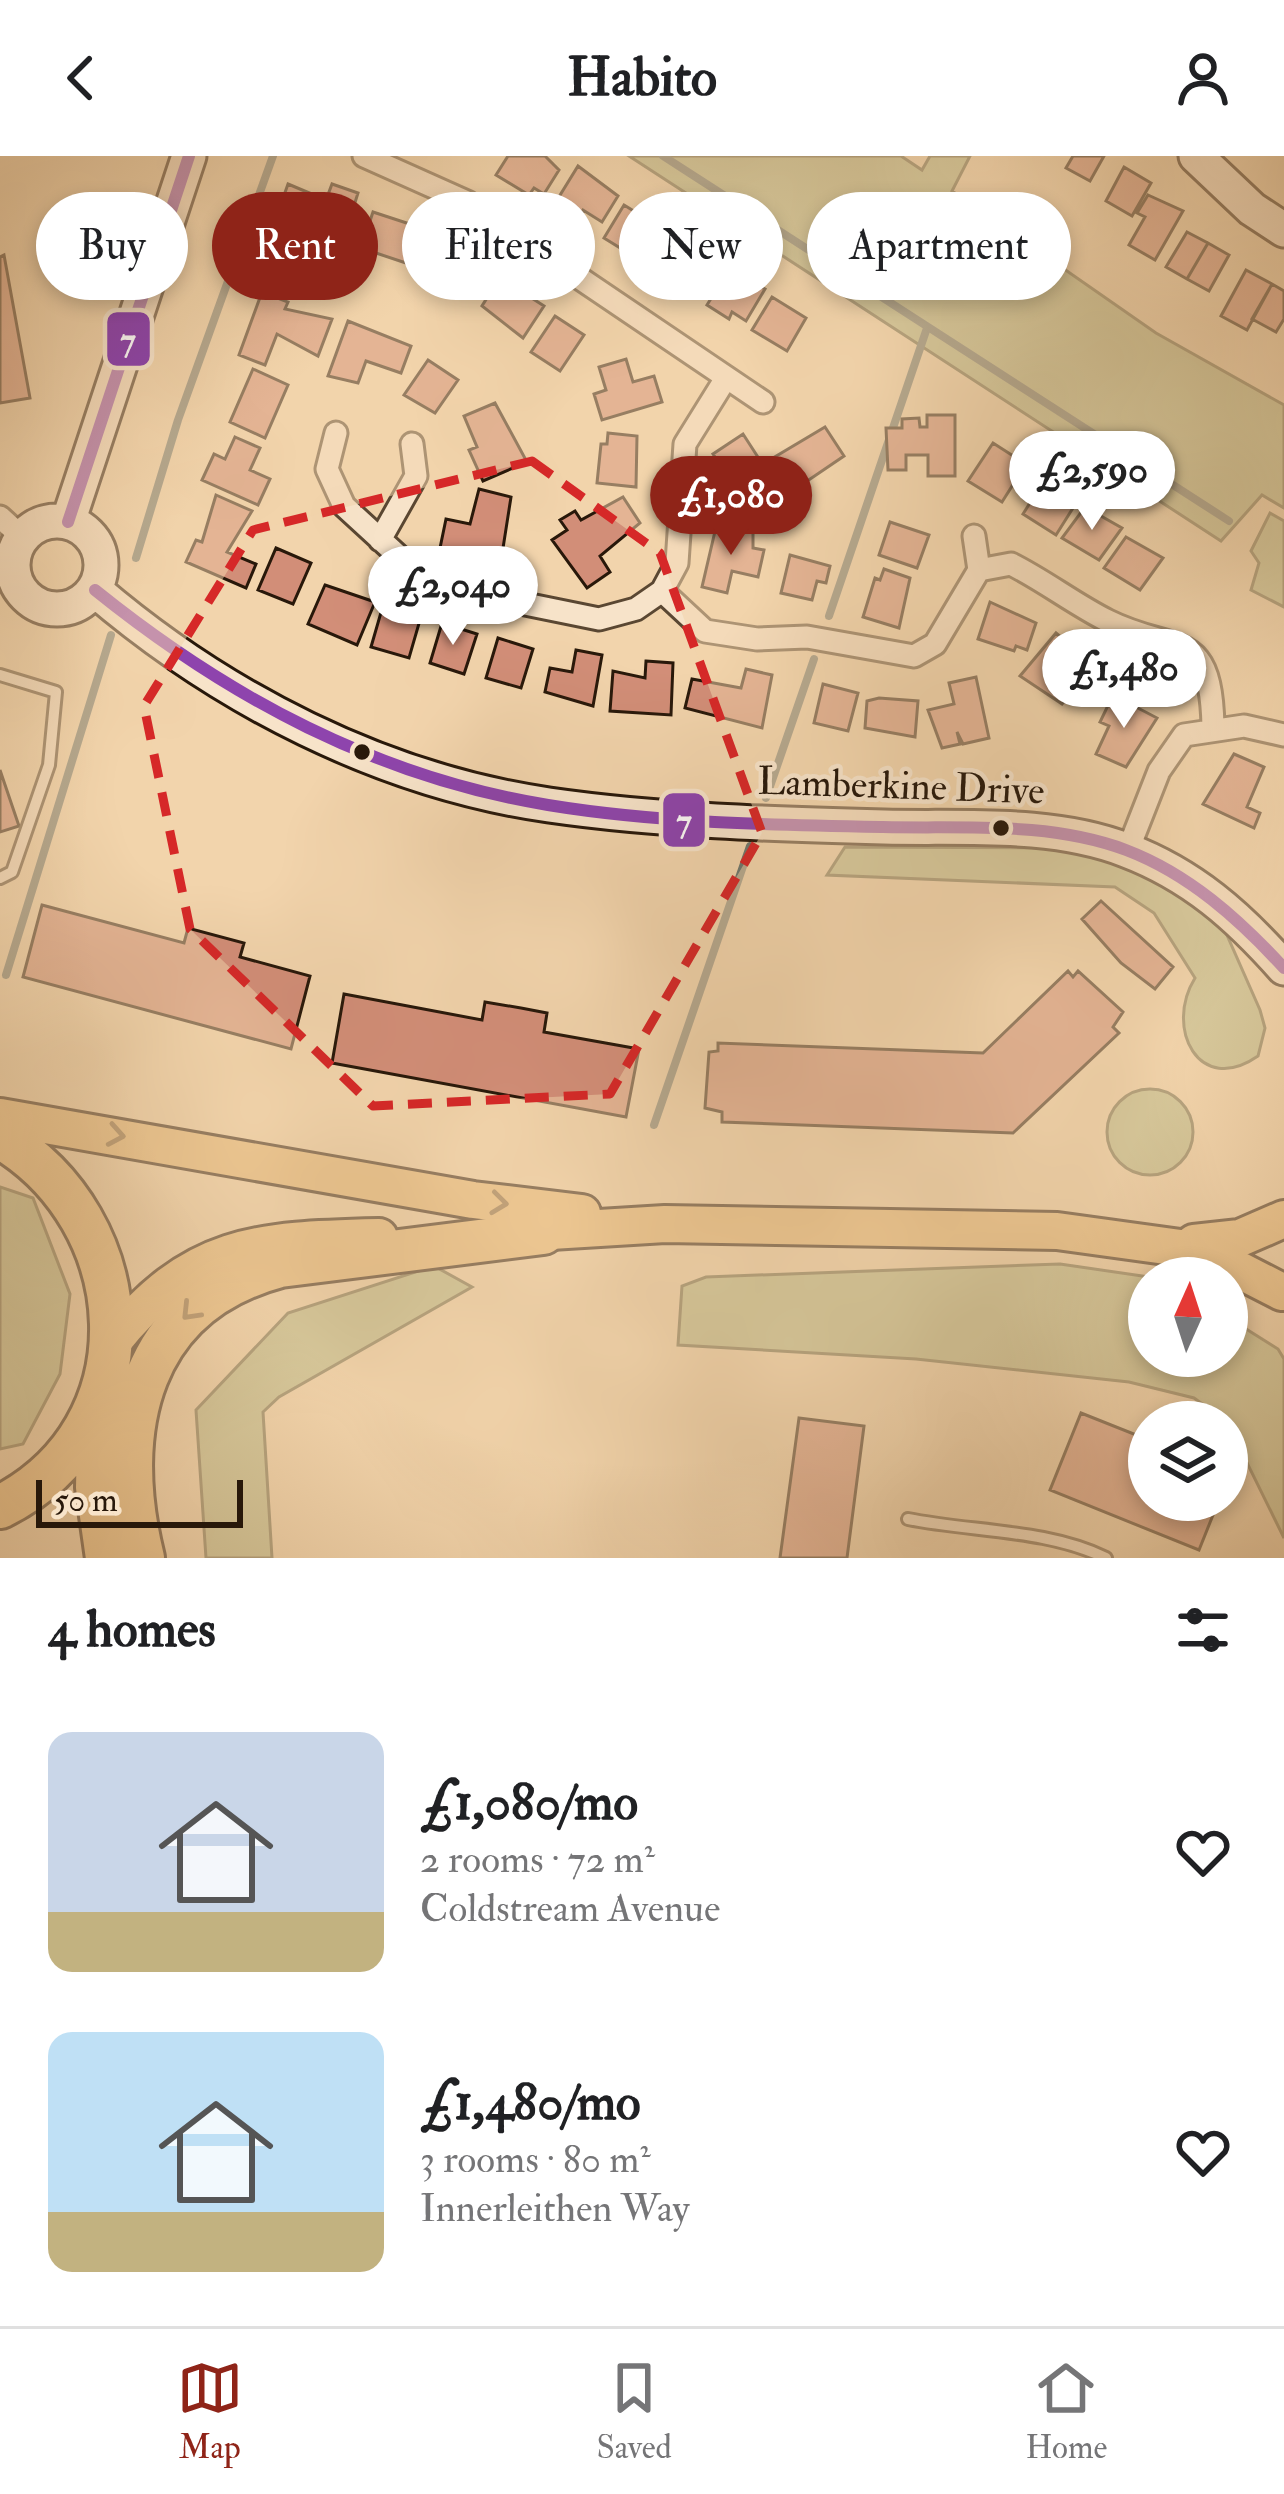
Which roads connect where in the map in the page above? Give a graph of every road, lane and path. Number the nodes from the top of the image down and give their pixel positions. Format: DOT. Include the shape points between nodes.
graph roads {
  1 [pos="189,156"];
  2 [pos="364,156"];
  3 [pos="1196,156"];
  4 [pos="1284,230"];
  5 [pos="726,378"];
  6 [pos="764,402"];
  7 [pos="336,434"];
  8 [pos="412,444"];
  9 [pos="68,523"];
  10 [pos="11,527"];
  11 [pos="974,536"];
  12 [pos="380,540"];
  13 [pos="979,570"];
  14 [pos="95,590"];
  15 [pos="662,591"];
  16 [pos="0,675"];
  17 [pos="1213,727"];
  18 [pos="1284,735"];
  19 [pos="1128,850"];
  20 [pos="0,878"];
  21 [pos="1284,968"];
  22 [pos="0,1117"];
  23 [pos="0,1137"];
  24 [pos="1284,1220"];
  25 [pos="665,1224"];
  26 [pos="543,1233"];
  27 [pos="1284,1237"];
  28 [pos="1172,1244"];
  29 [pos="1283,1294"];
  30 [pos="108,1359"];
  31 [pos="0,1507"];
  32 [pos="908,1519"];
  33 [pos="138,1538"];
  34 [pos="107,1558"];
  35 [pos="1106,1558"];
  1 -- 9 [label="street"];
  2 -- 5 [label="street" via="467,202"];
  3 -- 4 [label="street"];
  5 -- 6 [label="street"];
  5 -- 15 [label="street" via="685,444 676,563"];
  7 -- 12 [label="street" via="327,469 344,506"];
  8 -- 12 [label="street" via="410,496"];
  9 -- 10 [label="street"];
  9 -- 14 [label="street" via="98,550"];
  10 -- 14 [label="street" via="12,569 36,605 73,607"];
  11 -- 13 [label="street"];
  12 -- 15 [label="street" via="417,573 466,592 599,619"];
  13 -- 15 [label="street" via="935,644 914,656 807,637 705,631"];
  13 -- 17 [label="street" via="1011,564 1117,626 1179,641 1209,679"];
  14 -- 19 [label="street, Lamberkine Drive" via="159,645 273,712 404,767 543,804 674,820 1052,832"];
  16 -- 20 [label="lane" via="56,692 49,765 12,872"];
  17 -- 18 [label="street"];
  17 -- 19 [label="street" via="1184,735 1159,771"];
  19 -- 21 [label="street, Lamberkine Drive" via="1206,891"];
  22 -- 25 [label="main road, one-way" via="473,1200"];
  23 -- 30 [label="highway" via="46,1170 84,1218 107,1276"];
  24 -- 28 [label="main road" via="1240,1238"];
  25 -- 26 [label="main road"];
  25 -- 28 [label="main road" via="1015,1229"];
  26 -- 30 [label="main road" via="271,1240 230,1249 164,1286"];
  26 -- 33 [label="highway, one-way" via="280,1266 209,1293 166,1339 142,1389 132,1442"];
  27 -- 29 [label="main road"];
  28 -- 29 [label="main road" via="1230,1262"];
  30 -- 31 [label="highway" via="72,1445"];
  30 -- 34 [label="highway" via="96,1453"];
  32 -- 35 [label="lane" via="998,1530"];
}
